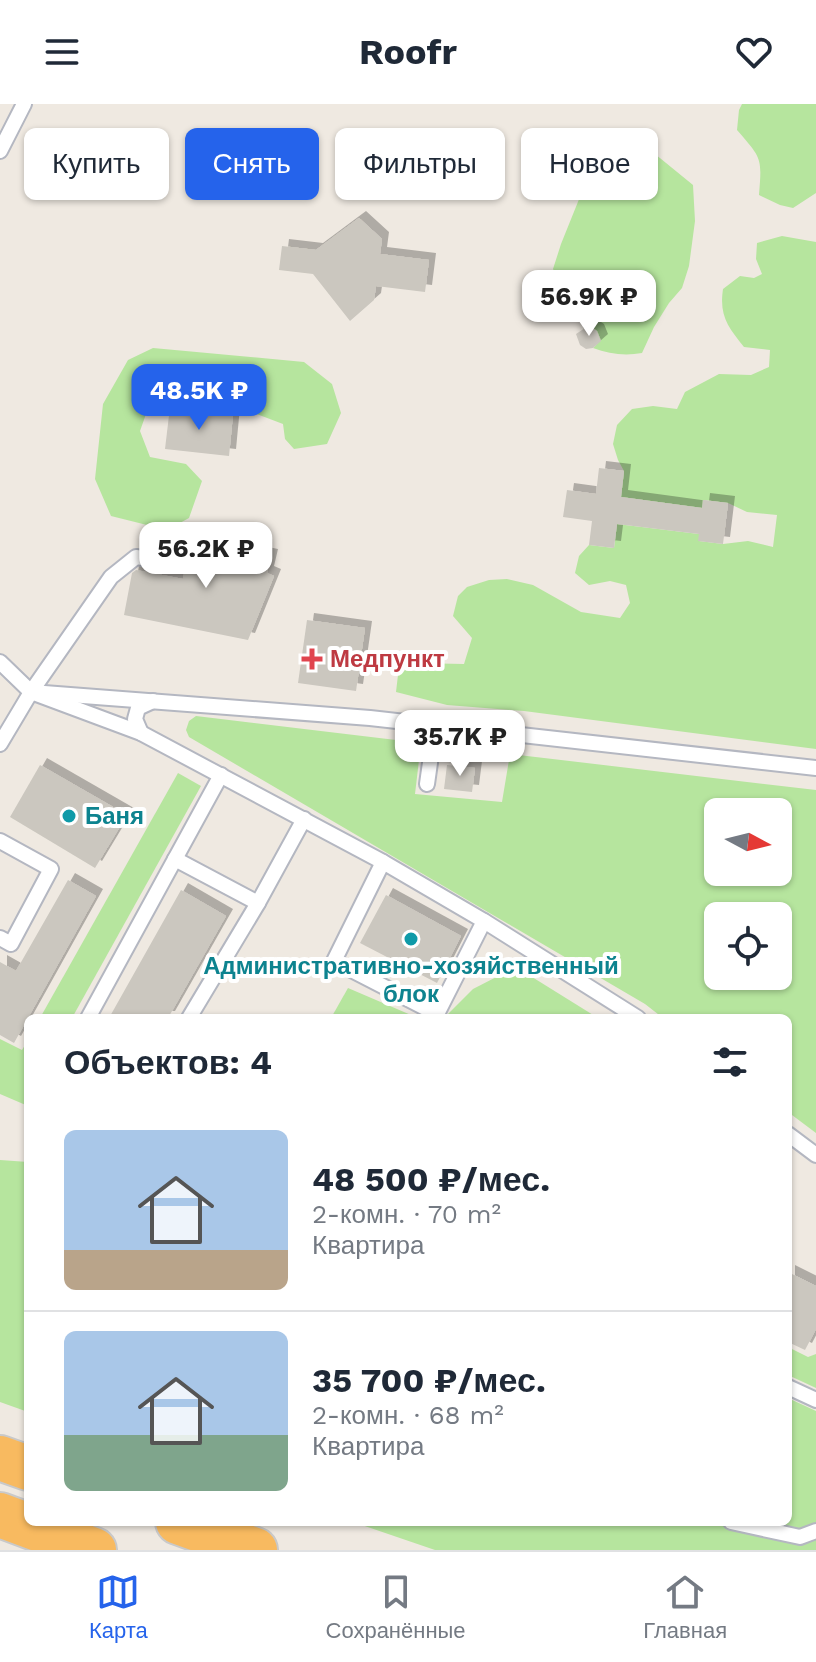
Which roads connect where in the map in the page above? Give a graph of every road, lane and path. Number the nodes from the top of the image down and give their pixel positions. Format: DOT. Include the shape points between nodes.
graph roads {
  1 [pos="24,104"];
  2 [pos="0,151"];
  3 [pos="157,560"];
  4 [pos="0,662"];
  5 [pos="31,692"];
  6 [pos="154,701"];
  7 [pos="435,727"];
  8 [pos="141,733"];
  9 [pos="0,744"];
  10 [pos="816,768"];
  11 [pos="221,775"];
  12 [pos="427,784"];
  13 [pos="304,819"];
  14 [pos="0,841"];
  15 [pos="175,859"];
  16 [pos="383,862"];
  17 [pos="258,903"];
  18 [pos="484,921"];
  19 [pos="0,938"];
  20 [pos="90,1014"];
  21 [pos="191,1014"];
  22 [pos="632,1014"];
  23 [pos="792,1137"];
  24 [pos="816,1155"];
  25 [pos="792,1389"];
  26 [pos="816,1400"];
  27 [pos="0,1458"];
  28 [pos="24,1467"];
  29 [pos="0,1515"];
  30 [pos="24,1524"];
  31 [pos="30,1526"];
  32 [pos="189,1526"];
  33 [pos="749,1526"];
  34 [pos="816,1531"];
  35 [pos="94,1550"];
  36 [pos="255,1550"];
  1 -- 2 [label="lane"];
  3 -- 5 [label="lane" via="136,557 111,577"];
  4 -- 5 [label="lane"];
  5 -- 6 [label="lane"];
  5 -- 8 [label="lane"];
  5 -- 9 [label="lane"];
  6 -- 7 [label="lane"];
  6 -- 8 [label="lane" via="138,708 135,719"];
  7 -- 10 [label="lane"];
  7 -- 12 [label="lane"];
  8 -- 11 [label="lane"];
  11 -- 13 [label="lane"];
  11 -- 15 [label="lane"];
  13 -- 16 [label="lane"];
  13 -- 17 [label="lane"];
  14 -- 19 [label="lane" via="51,869 11,944"];
  15 -- 17 [label="lane"];
  15 -- 20 [label="lane"];
  16 -- 18 [label="lane"];
  16 -- 18 [label="lane" via="334,961 437,1014"];
  17 -- 21 [label="lane"];
  18 -- 22 [label="lane"];
  23 -- 24 [label="lane"];
  25 -- 26 [label="lane"];
  27 -- 28 [label="highway"];
  29 -- 30 [label="highway"];
  31 -- 35 [label="highway"];
  32 -- 36 [label="highway"];
  33 -- 34 [label="lane" via="800,1537"];
}
